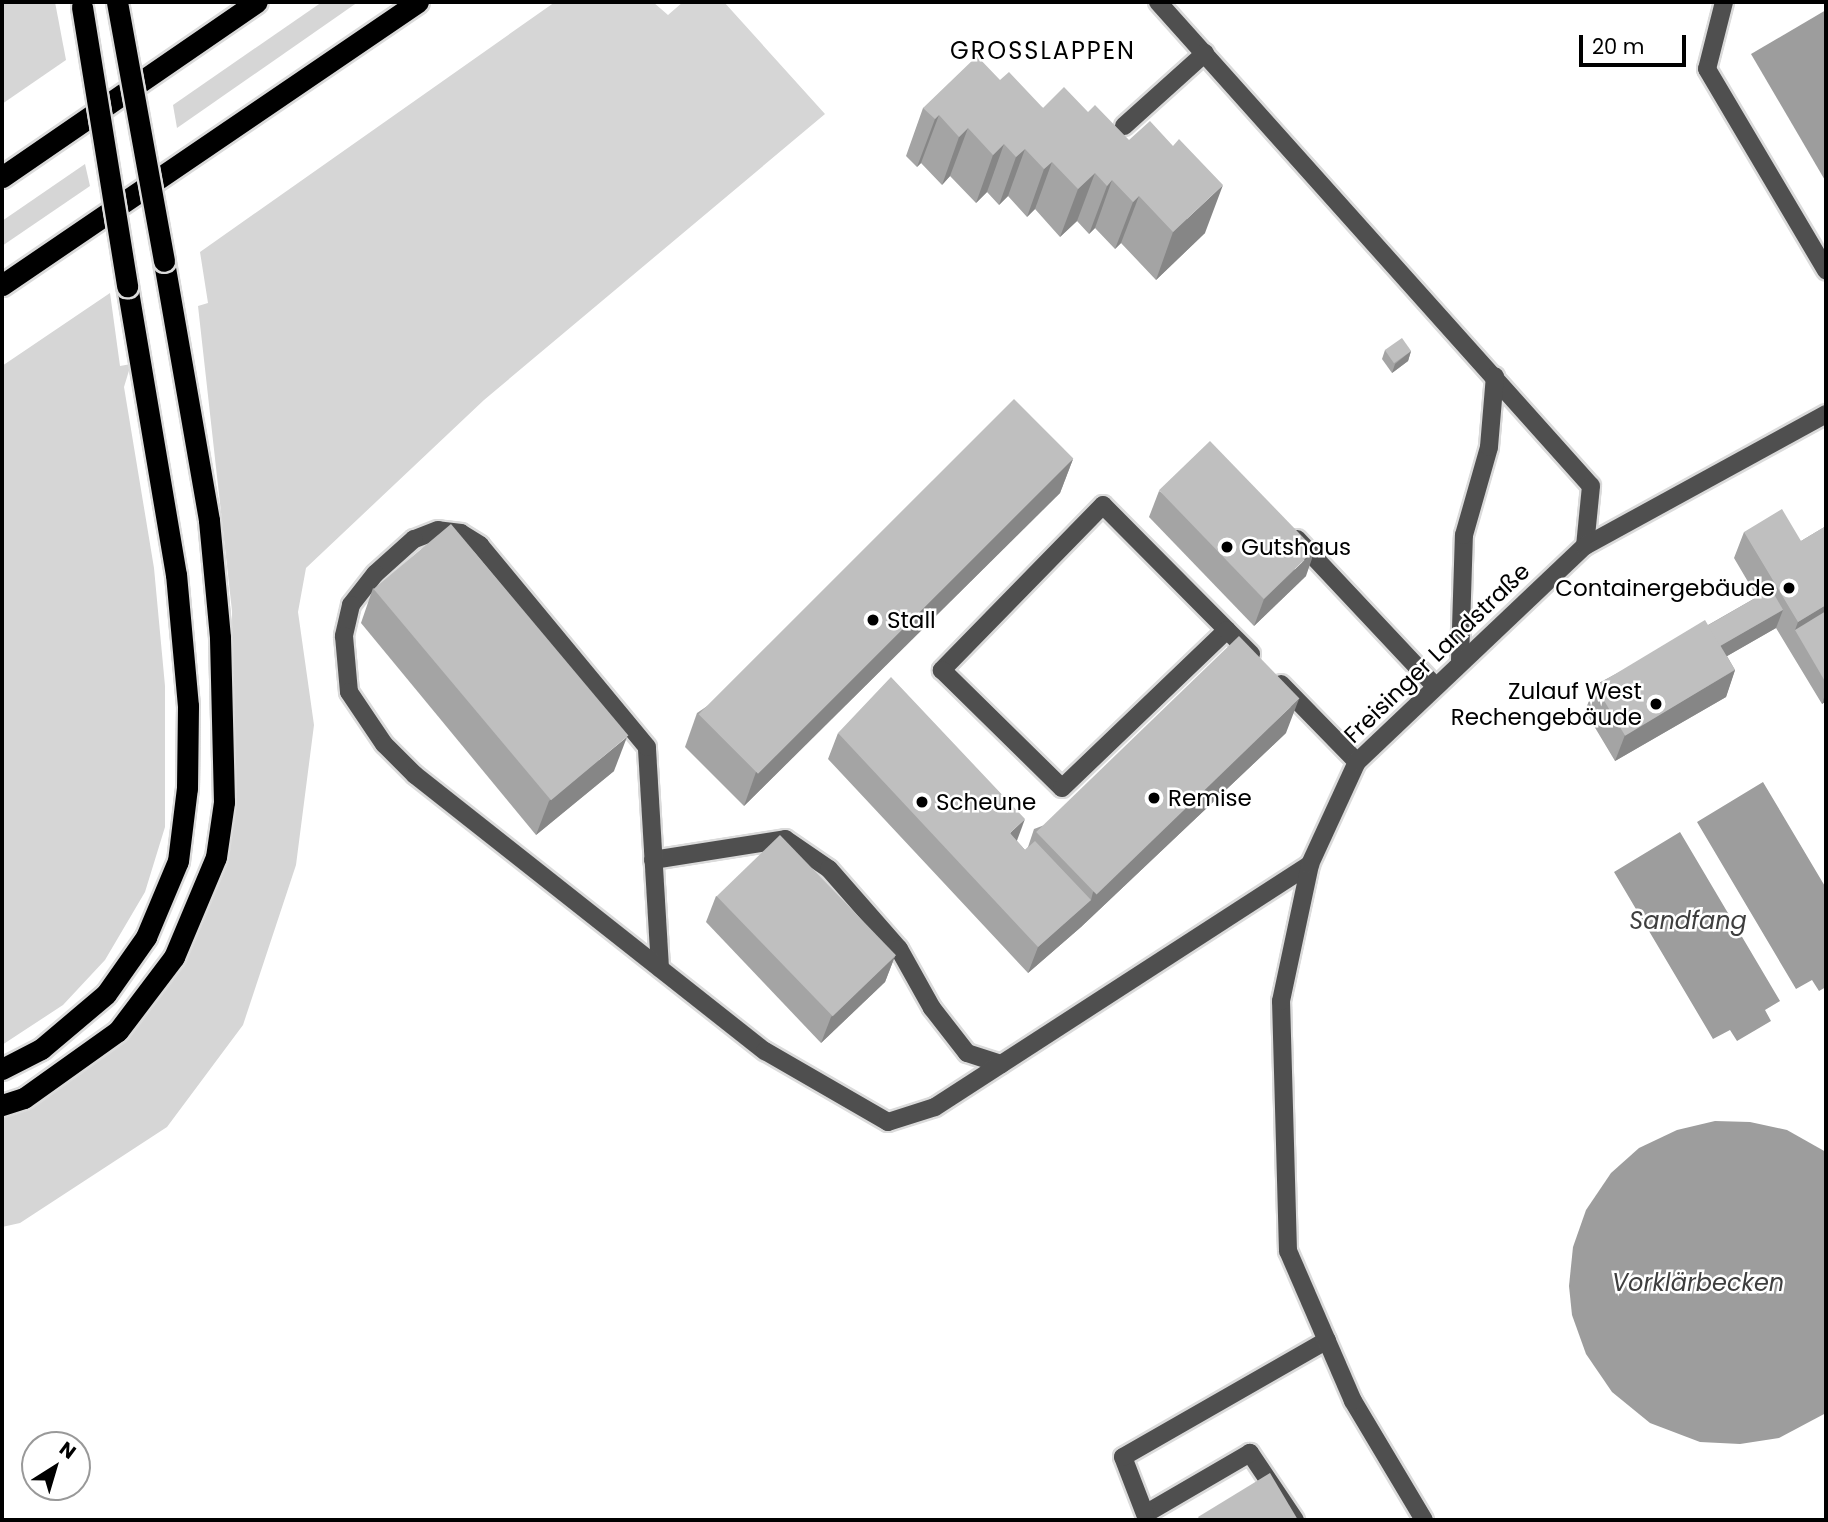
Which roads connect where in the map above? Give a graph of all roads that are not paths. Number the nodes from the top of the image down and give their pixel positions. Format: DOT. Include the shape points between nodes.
graph roads {
  1 [pos="117,2"];
  2 [pos="257,2"];
  3 [pos="418,2"];
  4 [pos="1158,2"];
  5 [pos="1724,2"];
  6 [pos="82,5"];
  7 [pos="1205,53"];
  8 [pos="1124,126"];
  9 [pos="2,177"];
  10 [pos="1826,270"];
  11 [pos="2,285"];
  12 [pos="1495,376"];
  13 [pos="1826,414"];
  14 [pos="1285,527"];
  15 [pos="1586,546"];
  16 [pos="1227,630"];
  17 [pos="1460,660"];
  18 [pos="1435,686"];
  19 [pos="1357,762"];
  20 [pos="653,860"];
  21 [pos="1310,864"];
  22 [pos="660,968"];
  23 [pos="1002,1064"];
  24 [pos="2,1069"];
  25 [pos="2,1105"];
  26 [pos="1327,1340"];
  27 [pos="1296,1520"];
  28 [pos="1424,1520"];
  1 -- 25 [label="highway, bridge" via="209,520 220,637 224,802 216,858 174,957 118,1031 24,1098"];
  2 -- 9 [label="highway"];
  3 -- 11 [label="highway"];
  4 -- 7 [label="lane"];
  5 -- 10 [label="lane" via="1707,69"];
  6 -- 24 [label="highway, bridge" via="176,575 186,680 187,788 178,861 146,937 106,994 41,1049"];
  7 -- 8 [label="lane"];
  7 -- 12 [label="lane"];
  12 -- 15 [label="lane" via="1591,486"];
  12 -- 17 [label="lane" via="1489,447 1464,535"];
  13 -- 15 [label="lane, Freisinger Landstraße"];
  14 -- 18 [label="lane"];
  15 -- 17 [label="lane, Freisinger Landstraße"];
  16 -- 16 [label="lane" via="1062,788 942,670 1103,505"];
  16 -- 19 [label="lane"];
  17 -- 18 [label="lane, Freisinger Landstraße"];
  18 -- 19 [label="lane, Freisinger Landstraße"];
  19 -- 21 [label="lane, Freisinger Landstraße"];
  20 -- 22 [label="lane"];
  20 -- 22 [label="lane" via="647,747 480,545 461,533 438,530 414,539 375,574 351,605 344,636 349,692 384,744 415,775"];
  20 -- 23 [label="lane" via="785,838 829,869 899,949 932,1008 967,1053"];
  21 -- 23 [label="lane"];
  21 -- 26 [label="lane, Freisinger Landstraße" via="1281,1001 1282,1143 1288,1251"];
  22 -- 23 [label="lane" via="765,1051 888,1122 935,1107"];
  26 -- 27 [label="lane" via="1123,1457 1145,1514 1250,1453"];
  26 -- 28 [label="lane, Freisinger Landstraße" via="1353,1401"];
}
